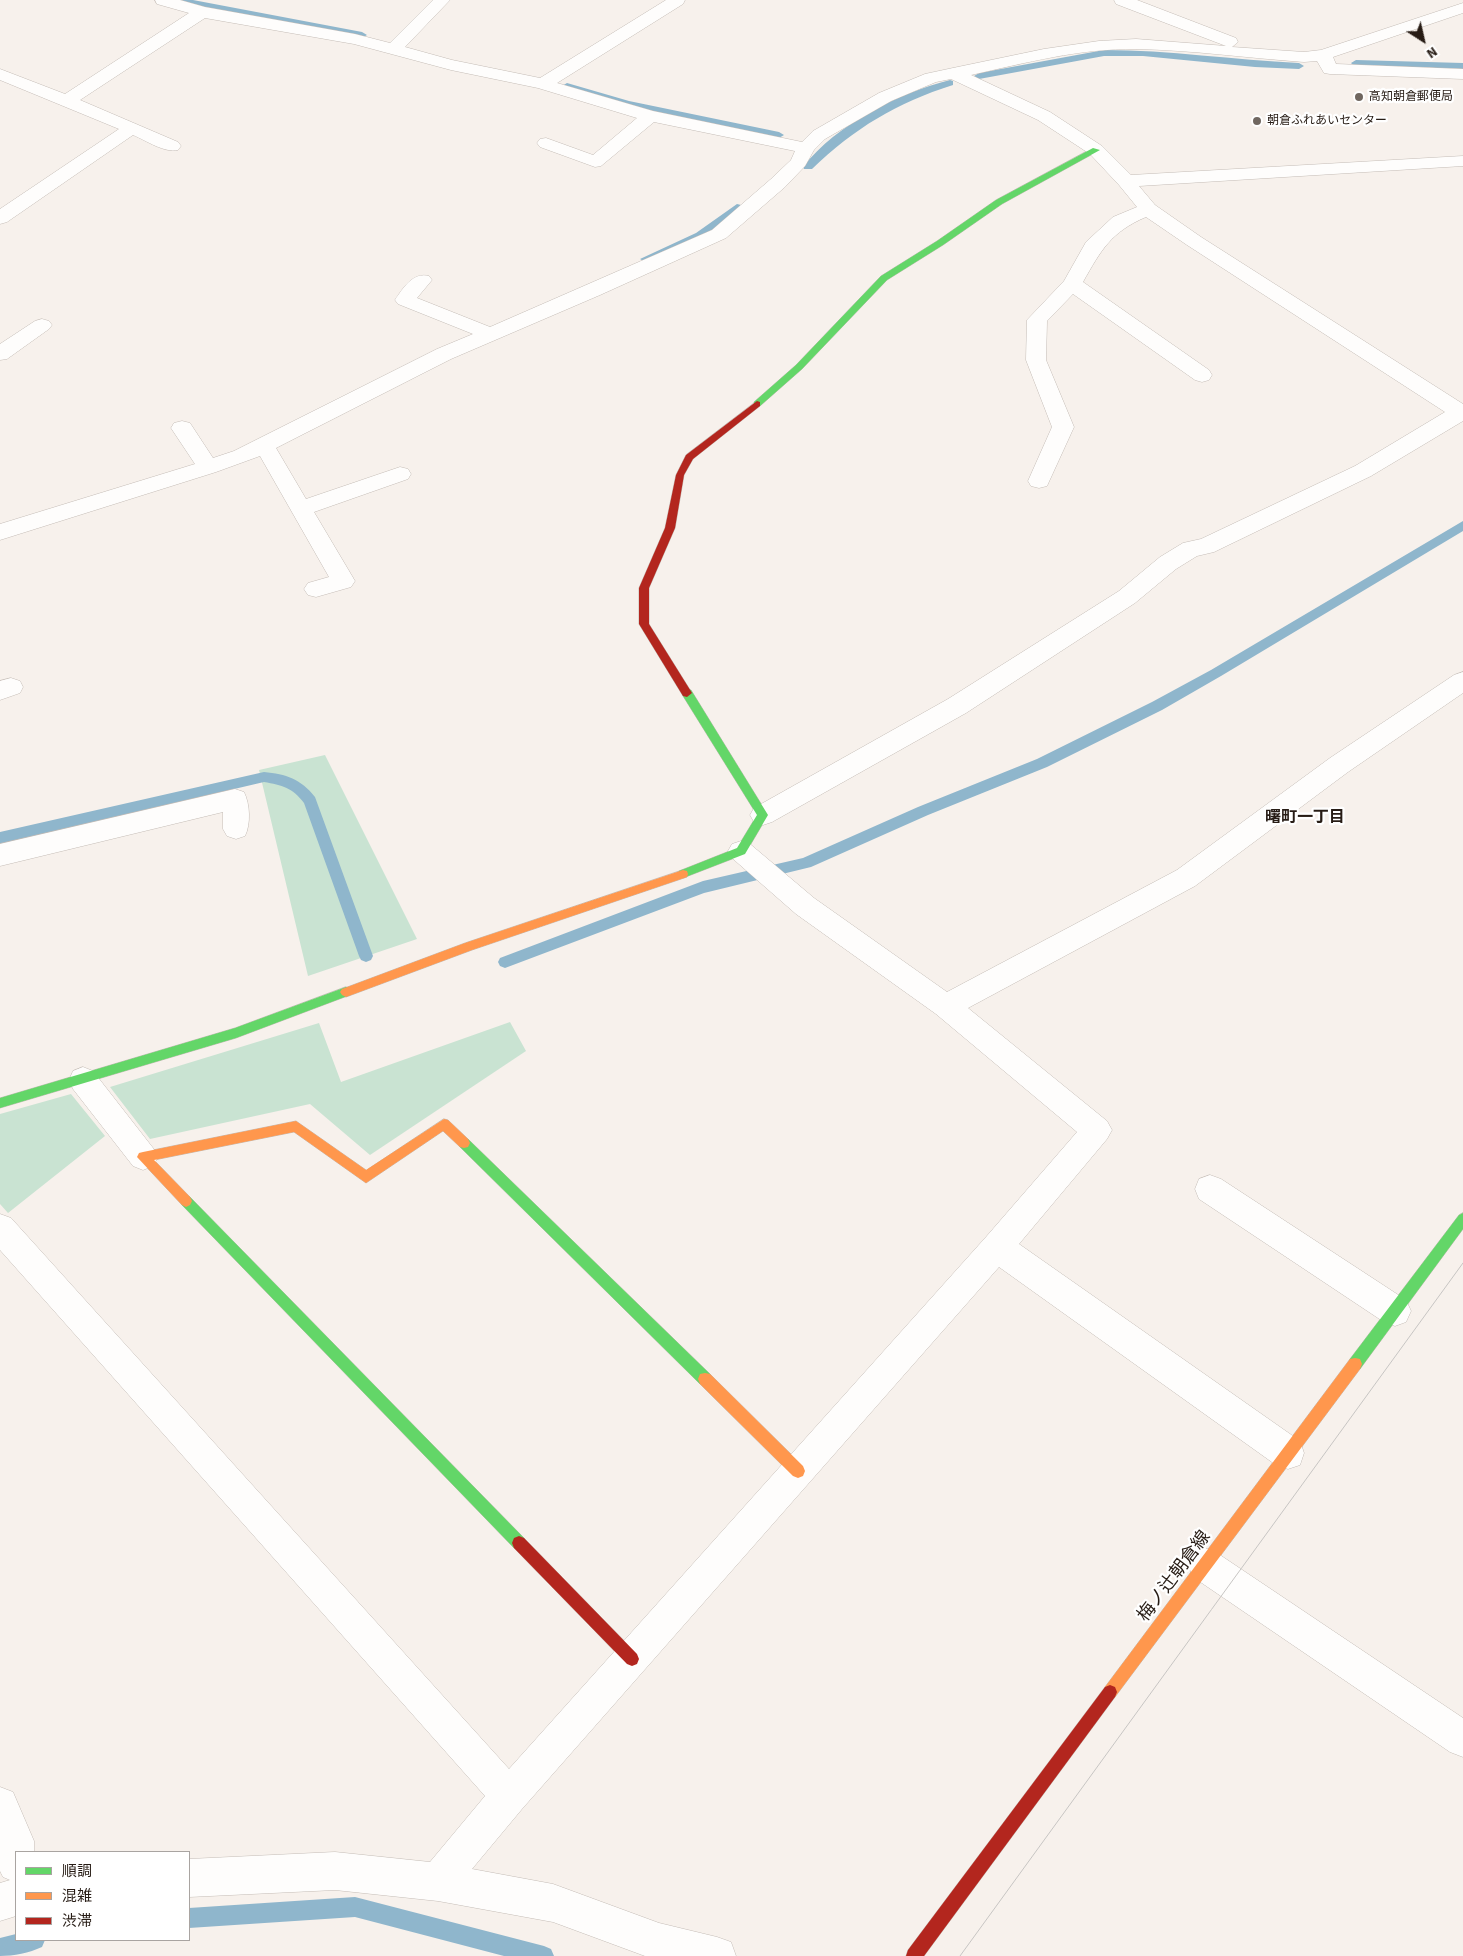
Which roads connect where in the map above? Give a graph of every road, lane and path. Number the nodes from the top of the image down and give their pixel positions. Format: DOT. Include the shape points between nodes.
graph roads {
  1 [pos="163,0"];
  2 [pos="442,0"];
  3 [pos="677,0"];
  4 [pos="1122,0"];
  5 [pos="1463,8"];
  6 [pos="202,12"];
  7 [pos="394,49"];
  8 [pos="1261,54"];
  9 [pos="1323,55"];
  10 [pos="953,73"];
  11 [pos="1463,74"];
  12 [pos="8,78"];
  13 [pos="543,84"];
  14 [pos="0,92"];
  15 [pos="66,102"];
  16 [pos="650,116"];
  17 [pos="132,128"];
  18 [pos="546,143"];
  19 [pos="172,146"];
  20 [pos="806,148"];
  21 [pos="1096,150"];
  22 [pos="1463,160"];
  23 [pos="1126,181"];
  24 [pos="1148,209"];
  25 [pos="0,218"];
  26 [pos="422,280"];
  27 [pos="1072,284"];
  28 [pos="42,325"];
  29 [pos="490,334"];
  30 [pos="0,354"];
  31 [pos="1202,375"];
  32 [pos="1463,413"];
  33 [pos="182,428"];
  34 [pos="264,445"];
  35 [pos="208,467"];
  36 [pos="400,474"];
  37 [pos="1039,481"];
  38 [pos="301,510"];
  39 [pos="0,532"];
  40 [pos="316,589"];
  41 [pos="1463,681"];
  42 [pos="763,814"];
  43 [pos="236,829"];
  44 [pos="741,851"];
  45 [pos="0,855"];
  46 [pos="946,1006"];
  47 [pos="83,1080"];
  48 [pos="0,1103"];
  49 [pos="143,1158"];
  50 [pos="1210,1189"];
  51 [pos="1463,1219"];
  52 [pos="0,1228"];
  53 [pos="997,1247"];
  54 [pos="1395,1311"];
  55 [pos="1288,1453"];
  56 [pos="798,1471"];
  57 [pos="1205,1565"];
  58 [pos="632,1660"];
  59 [pos="1463,1739"];
  60 [pos="510,1796"];
  61 [pos="0,1805"];
  62 [pos="15,1851"];
  63 [pos="190,1878"];
  64 [pos="438,1882"];
  65 [pos="15,1897"];
  66 [pos="0,1902"];
  67 [pos="717,1956"];
  68 [pos="914,1956"];
  1 -- 6 [label="street"];
  2 -- 7 [label="street"];
  3 -- 13 [label="street"];
  4 -- 8 [label="street"];
  5 -- 9 [label="street"];
  6 -- 7 [label="street"];
  6 -- 15 [label="street"];
  7 -- 13 [label="street" via="450,65"];
  8 -- 9 [label="street"];
  8 -- 10 [label="street" via="1136,44 1099,46"];
  9 -- 11 [label="street" via="1330,69"];
  10 -- 20 [label="street" via="931,78 885,97 819,134"];
  10 -- 21 [label="street" via="1044,116"];
  12 -- 14 [label="street"];
  12 -- 15 [label="street"];
  13 -- 16 [label="street"];
  15 -- 17 [label="street"];
  16 -- 18 [label="street" via="595,162"];
  16 -- 20 [label="street"];
  17 -- 19 [label="street"];
  17 -- 25 [label="street"];
  20 -- 29 [label="street" via="799,162 778,183 719,234"];
  21 -- 23 [label="street"];
  21 -- 42 [label="street" via="999,202 884,278 799,367 689,457 680,475 670,528 644,588 644,624"];
  22 -- 23 [label="street"];
  23 -- 24 [label="street"];
  24 -- 27 [label="street" via="1120,221 1093,246"];
  24 -- 32 [label="street" via="1194,242"];
  26 -- 29 [label="street" via="405,300"];
  27 -- 31 [label="street"];
  27 -- 37 [label="street" via="1037,320 1036,360 1063,427"];
  28 -- 30 [label="street"];
  29 -- 34 [label="street"];
  32 -- 42 [label="street" via="1363,470 1206,546 1191,549 1168,563 1127,597 965,701"];
  33 -- 35 [label="street"];
  34 -- 35 [label="street"];
  34 -- 38 [label="street"];
  35 -- 39 [label="street"];
  36 -- 38 [label="street"];
  38 -- 40 [label="street" via="343,581"];
  41 -- 46 [label="street" via="1339,765 1186,878"];
  42 -- 44 [label="street"];
  43 -- 45 [label="street" via="235,799"];
  44 -- 46 [label="street" via="805,906"];
  44 -- 47 [label="street" via="692,872 469,946 236,1033"];
  46 -- 53 [label="street" via="1097,1130"];
  47 -- 48 [label="street"];
  47 -- 49 [label="street"];
  49 -- 56 [label="street" via="296,1126 366,1177 444,1124"];
  49 -- 58 [label="street"];
  50 -- 54 [label="street"];
  51 -- 54 [label="street, 梅ノ辻朝倉線"];
  52 -- 60 [label="street"];
  53 -- 55 [label="street"];
  53 -- 56 [label="street"];
  54 -- 55 [label="street, 梅ノ辻朝倉線"];
  55 -- 57 [label="street, 梅ノ辻朝倉線"];
  56 -- 58 [label="street"];
  57 -- 59 [label="street"];
  57 -- 68 [label="street, 梅ノ辻朝倉線"];
  58 -- 60 [label="street"];
  60 -- 64 [label="street"];
  61 -- 62 [label="street" via="15,1841"];
  63 -- 64 [label="street" via="335,1870"];
  64 -- 67 [label="street" via="553,1903 659,1942"];
  65 -- 66 [label="street"];
}
